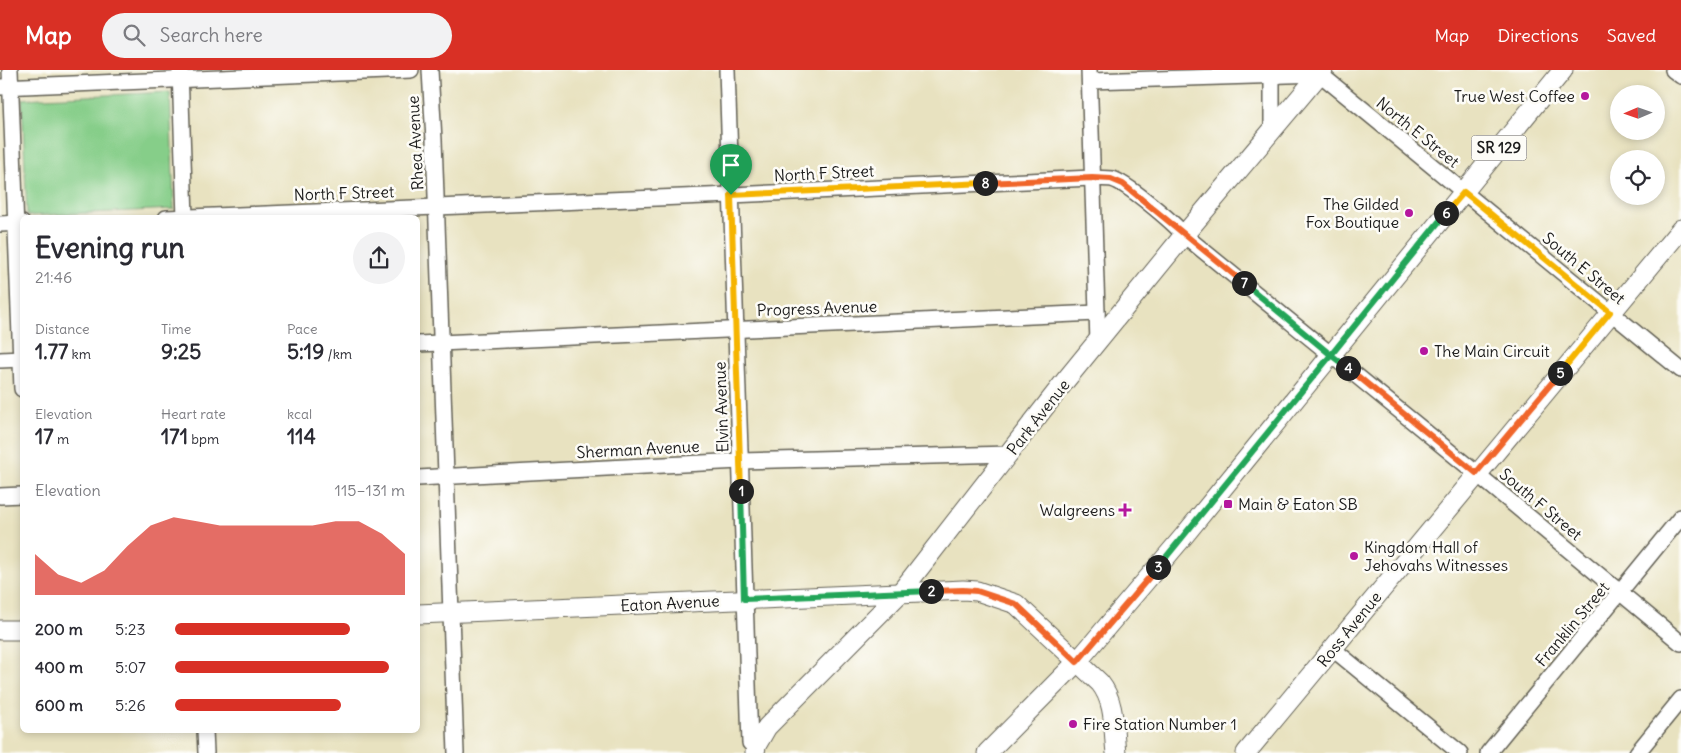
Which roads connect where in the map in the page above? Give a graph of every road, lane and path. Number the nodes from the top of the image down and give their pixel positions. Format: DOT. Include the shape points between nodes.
graph roads {
  1 [pos="10,70"];
  2 [pos="411,70"];
  3 [pos="430,70"];
  4 [pos="727,70"];
  5 [pos="1563,70"];
  6 [pos="1673,70"];
  7 [pos="1272,72"];
  8 [pos="1321,72"];
  9 [pos="180,75"];
  10 [pos="1089,76"];
  11 [pos="1681,76"];
  12 [pos="5,87"];
  13 [pos="1272,131"];
  14 [pos="1092,178"];
  15 [pos="1464,192"];
  16 [pos="731,195"];
  17 [pos="436,207"];
  18 [pos="185,215"];
  19 [pos="235,215"];
  20 [pos="20,223"];
  21 [pos="0,224"];
  22 [pos="1681,228"];
  23 [pos="1184,235"];
  24 [pos="1610,312"];
  25 [pos="1097,313"];
  26 [pos="736,329"];
  27 [pos="1098,342"];
  28 [pos="420,344"];
  29 [pos="440,344"];
  30 [pos="1331,355"];
  31 [pos="20,359"];
  32 [pos="0,360"];
  33 [pos="1681,370"];
  34 [pos="1010,454"];
  35 [pos="740,461"];
  36 [pos="1476,473"];
  37 [pos="446,477"];
  38 [pos="420,478"];
  39 [pos="20,495"];
  40 [pos="0,496"];
  41 [pos="1681,517"];
  42 [pos="900,593"];
  43 [pos="1621,593"];
  44 [pos="744,599"];
  45 [pos="451,613"];
  46 [pos="420,614"];
  47 [pos="0,630"];
  48 [pos="20,630"];
  49 [pos="1681,643"];
  50 [pos="1333,649"];
  51 [pos="1077,662"];
  52 [pos="1681,699"];
  53 [pos="205,733"];
  54 [pos="749,750"];
  55 [pos="206,753"];
  56 [pos="456,753"];
  57 [pos="987,753"];
  58 [pos="1116,753"];
  59 [pos="1246,753"];
  60 [pos="1460,753"];
  61 [pos="1488,753"];
  62 [pos="1637,753"];
  1 -- 12 [label="street"];
  2 -- 9 [label="street"];
  3 -- 17 [label="street, Rhea Avenue"];
  4 -- 16 [label="street, Elvin Avenue"];
  5 -- 15 [label="main road, SR 129"];
  6 -- 11 [label="street"];
  7 -- 8 [label="street"];
  7 -- 10 [label="street"];
  7 -- 13 [label="street"];
  8 -- 13 [label="main road, Park Avenue"];
  8 -- 15 [label="street, North E Street"];
  9 -- 12 [label="street"];
  9 -- 18 [label="street"];
  10 -- 14 [label="street"];
  12 -- 20 [label="street"];
  13 -- 23 [label="main road, Park Avenue"];
  14 -- 16 [label="street, North F Street"];
  14 -- 23 [label="street, North F Street" via="1111,179 1123,184 1176,225"];
  14 -- 25 [label="street"];
  15 -- 24 [label="street, South E Street"];
  15 -- 30 [label="main road, SR 129"];
  16 -- 17 [label="street, North F Street"];
  16 -- 26 [label="street, Elvin Avenue"];
  17 -- 19 [label="street, North F Street"];
  17 -- 29 [label="street, Rhea Avenue"];
  20 -- 21 [label="street"];
  22 -- 24 [label="main road, Ross Avenue"];
  23 -- 27 [label="main road, Park Avenue"];
  23 -- 30 [label="street, North F Street"];
  24 -- 33 [label="street, South E Street"];
  24 -- 36 [label="main road, Ross Avenue"];
  25 -- 26 [label="street, Progress Avenue"];
  25 -- 27 [label="street"];
  26 -- 29 [label="street, Progress Avenue"];
  26 -- 35 [label="street, Elvin Avenue"];
  27 -- 34 [label="main road, Park Avenue"];
  28 -- 29 [label="street, Progress Avenue"];
  29 -- 37 [label="street, Rhea Avenue"];
  30 -- 36 [label="street, South F Street"];
  30 -- 51 [label="main road, SR 129"];
  31 -- 32 [label="street"];
  34 -- 35 [label="street, Sherman Avenue"];
  34 -- 42 [label="main road, Park Avenue"];
  35 -- 37 [label="street, Sherman Avenue"];
  35 -- 44 [label="street, Elvin Avenue"];
  36 -- 43 [label="street, South F Street"];
  36 -- 50 [label="main road, Ross Avenue"];
  37 -- 38 [label="street, Sherman Avenue"];
  37 -- 45 [label="street, Rhea Avenue"];
  39 -- 40 [label="street"];
  41 -- 43 [label="street, Franklin Street"];
  42 -- 44 [label="main road, Eaton Avenue"];
  42 -- 51 [label="main road, Eaton Avenue" via="977,591 1010,601"];
  42 -- 54 [label="main road, Park Avenue"];
  43 -- 49 [label="street, South F Street"];
  43 -- 61 [label="street, Franklin Street"];
  44 -- 45 [label="main road, Eaton Avenue"];
  44 -- 54 [label="street, Elvin Avenue"];
  45 -- 46 [label="main road, Eaton Avenue"];
  45 -- 56 [label="street, Rhea Avenue"];
  47 -- 48 [label="main road"];
  50 -- 59 [label="main road, Ross Avenue"];
  50 -- 60 [label="street"];
  51 -- 57 [label="main road"];
  51 -- 58 [label="main road, Eaton Avenue" via="1100,683 1110,700"];
  52 -- 62 [label="street"];
  53 -- 55 [label="street"];
}
